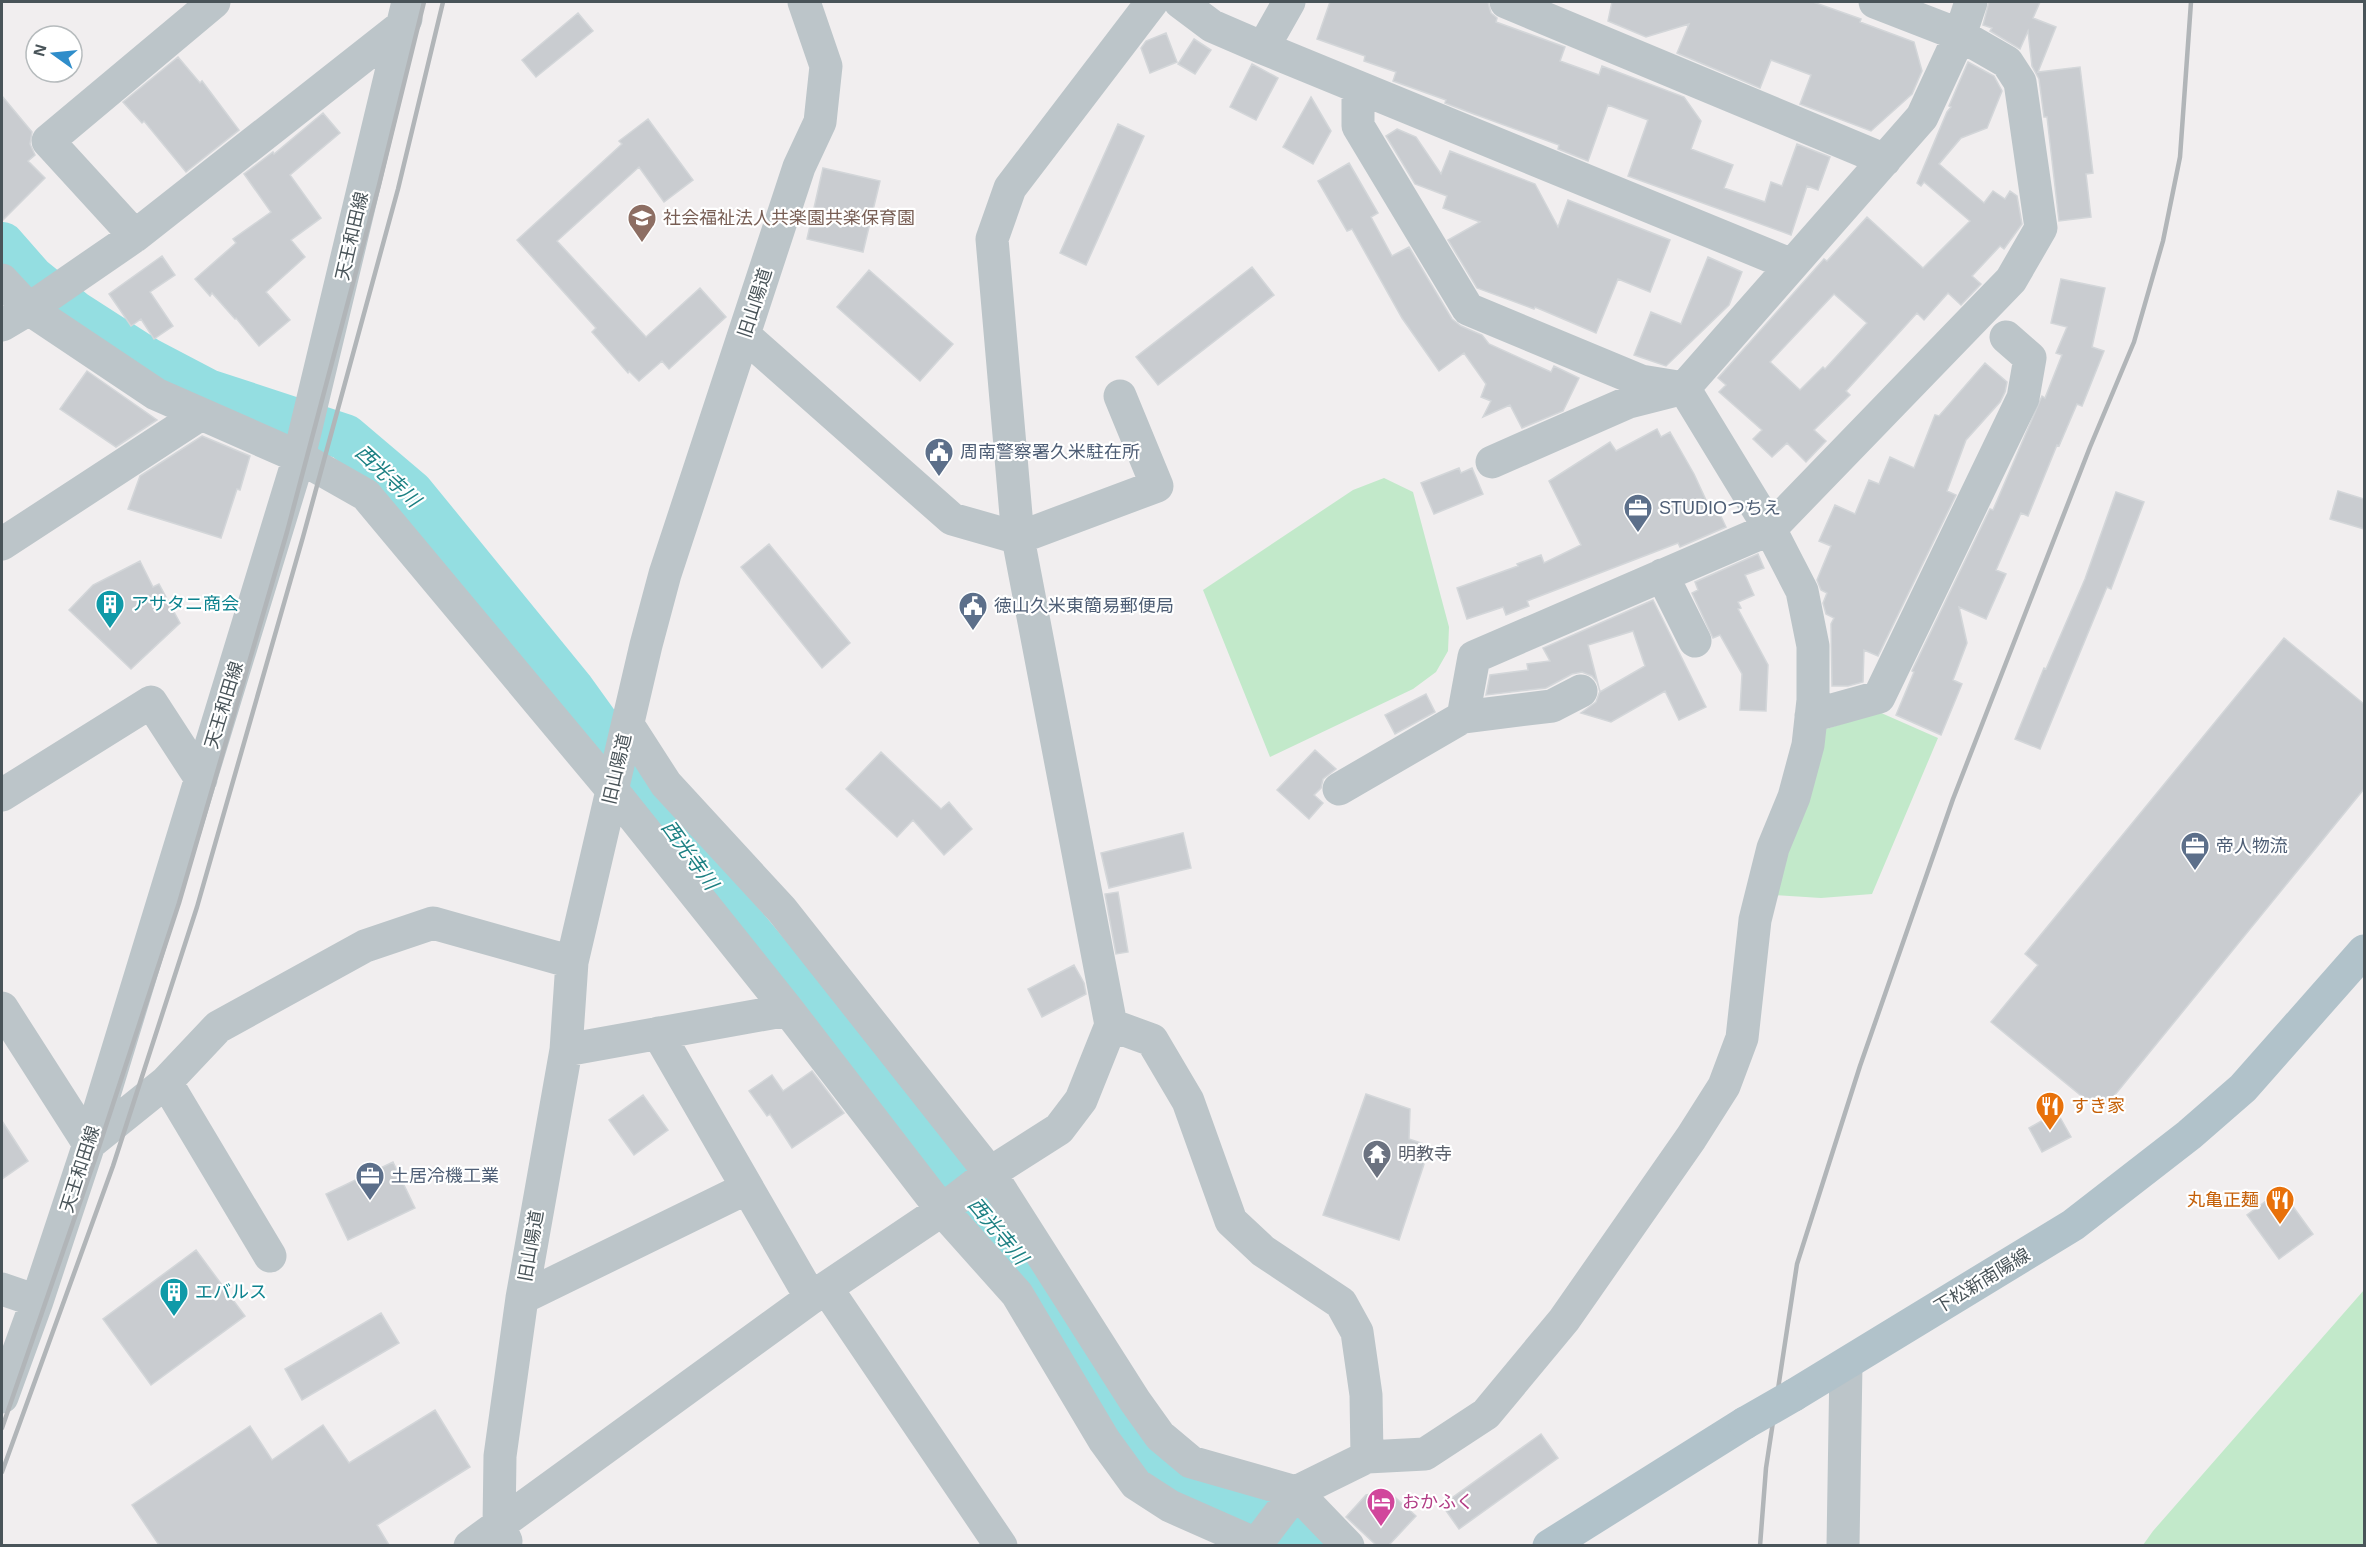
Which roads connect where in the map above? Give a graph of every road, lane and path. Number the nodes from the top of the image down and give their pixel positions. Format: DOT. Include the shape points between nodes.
graph roads {
  1 [pos="214,2"];
  2 [pos="804,2"];
  3 [pos="1152,2"];
  4 [pos="1180,2"];
  5 [pos="1289,2"];
  6 [pos="1506,2"];
  7 [pos="1875,2"];
  8 [pos="1971,2"];
  9 [pos="408,10"];
  10 [pos="1960,35"];
  11 [pos="1263,48"];
  12 [pos="1358,88"];
  13 [pos="1885,160"];
  14 [pos="135,236"];
  15 [pos="1792,265"];
  16 [pos="2,280"];
  17 [pos="15,317"];
  18 [pos="745,336"];
  19 [pos="2006,337"];
  20 [pos="1684,388"];
  21 [pos="1120,396"];
  22 [pos="201,414"];
  23 [pos="299,457"];
  24 [pos="1492,462"];
  25 [pos="1770,529"];
  26 [pos="1018,538"];
  27 [pos="2,544"];
  28 [pos="1662,576"];
  29 [pos="1695,641"];
  30 [pos="1581,691"];
  31 [pos="1811,716"];
  32 [pos="1463,717"];
  33 [pos="628,725"];
  34 [pos="201,779"];
  35 [pos="1339,789"];
  36 [pos="613,791"];
  37 [pos="2,795"];
  38 [pos="2364,951"];
  39 [pos="572,962"];
  40 [pos="2,1008"];
  41 [pos="788,1010"];
  42 [pos="1111,1024"];
  43 [pos="658,1034"];
  44 [pos="566,1050"];
  45 [pos="166,1082"];
  46 [pos="88,1144"];
  47 [pos="990,1173"];
  48 [pos="747,1188"];
  49 [pos="942,1210"];
  50 [pos="270,1256"];
  51 [pos="2,1289"];
  52 [pos="819,1294"];
  53 [pos="522,1298"];
  54 [pos="37,1301"];
  55 [pos="1846,1364"];
  56 [pos="2,1397"];
  57 [pos="1367,1457"];
  58 [pos="1296,1492"];
  59 [pos="503,1536"];
  60 [pos="470,1545"];
  61 [pos="1000,1545"];
  62 [pos="1255,1545"];
  63 [pos="1348,1545"];
  64 [pos="1549,1545"];
  65 [pos="1843,1545"];
  1 -- 14 [label="street" via="48,141"];
  2 -- 18 [label="street, 旧山陽道" via="826,66 820,122 799,166"];
  3 -- 26 [label="street" via="1010,188 992,239"];
  4 -- 11 [label="street" via="1212,26"];
  5 -- 11 [label="street"];
  6 -- 13 [label="street"];
  7 -- 10 [label="street"];
  8 -- 10 [label="street"];
  9 -- 14 [label="street"];
  9 -- 23 [label="street, 天王和田線"];
  10 -- 13 [label="street" via="1922,117"];
  10 -- 25 [label="street" via="2007,62 2020,82 2041,228 2011,280"];
  11 -- 12 [label="street"];
  12 -- 15 [label="street"];
  12 -- 20 [label="street" via="1358,126 1468,309 1641,381"];
  13 -- 15 [label="street"];
  14 -- 17 [label="street"];
  15 -- 20 [label="street"];
  16 -- 17 [label="street"];
  17 -- 22 [label="street" via="156,394"];
  18 -- 26 [label="street" via="952,519"];
  18 -- 33 [label="street, 旧山陽道" via="665,574"];
  19 -- 31 [label="street" via="2030,358 2023,398 1879,697"];
  20 -- 24 [label="street" via="1629,402"];
  20 -- 25 [label="street"];
  21 -- 26 [label="street" via="1158,486"];
  22 -- 23 [label="street"];
  22 -- 27 [label="street"];
  23 -- 34 [label="street, 天王和田線"];
  23 -- 36 [label="street" via="366,495"];
  25 -- 28 [label="street"];
  25 -- 31 [label="street" via="1802,591 1813,646"];
  26 -- 42 [label="street"];
  28 -- 29 [label="street"];
  28 -- 32 [label="street" via="1474,657"];
  30 -- 32 [label="street" via="1552,706"];
  31 -- 57 [label="street" via="1797,786 1773,848 1755,920 1742,1038 1724,1086 1564,1320 1486,1414 1425,1454"];
  32 -- 35 [label="street"];
  33 -- 36 [label="street, 旧山陽道"];
  33 -- 47 [label="street" via="666,784 782,910"];
  34 -- 37 [label="street" via="151,702"];
  34 -- 46 [label="street, 天王和田線"];
  36 -- 39 [label="street, 旧山陽道"];
  36 -- 41 [label="street"];
  38 -- 55 [label="main road, 下松新南陽線" via="2243,1088 2189,1135 2073,1225"];
  39 -- 44 [label="street, 旧山陽道"];
  39 -- 45 [label="street" via="433,923 365,946 218,1027"];
  40 -- 46 [label="street"];
  41 -- 43 [label="street"];
  41 -- 49 [label="street"];
  42 -- 47 [label="street" via="1081,1100 1059,1129"];
  42 -- 57 [label="street" via="1152,1041 1188,1101 1231,1221 1263,1251 1341,1303 1357,1332 1366,1395"];
  43 -- 44 [label="street"];
  43 -- 48 [label="street"];
  44 -- 53 [label="street, 旧山陽道"];
  45 -- 46 [label="street"];
  45 -- 50 [label="street"];
  46 -- 54 [label="street, 天王和田線"];
  47 -- 49 [label="street"];
  47 -- 58 [label="street" via="1160,1436 1191,1462"];
  48 -- 52 [label="street"];
  48 -- 53 [label="street"];
  49 -- 52 [label="street"];
  49 -- 62 [label="street" via="1017,1294 1104,1440 1136,1484 1170,1506"];
  51 -- 54 [label="street"];
  52 -- 59 [label="street"];
  52 -- 61 [label="street"];
  53 -- 59 [label="street, 旧山陽道" via="500,1456"];
  54 -- 56 [label="street, 天王和田線"];
  55 -- 64 [label="main road, 下松新南陽線, bridge"];
  55 -- 65 [label="street"];
  57 -- 58 [label="street"];
  58 -- 62 [label="street"];
  58 -- 63 [label="street"];
  59 -- 60 [label="street"];
}
